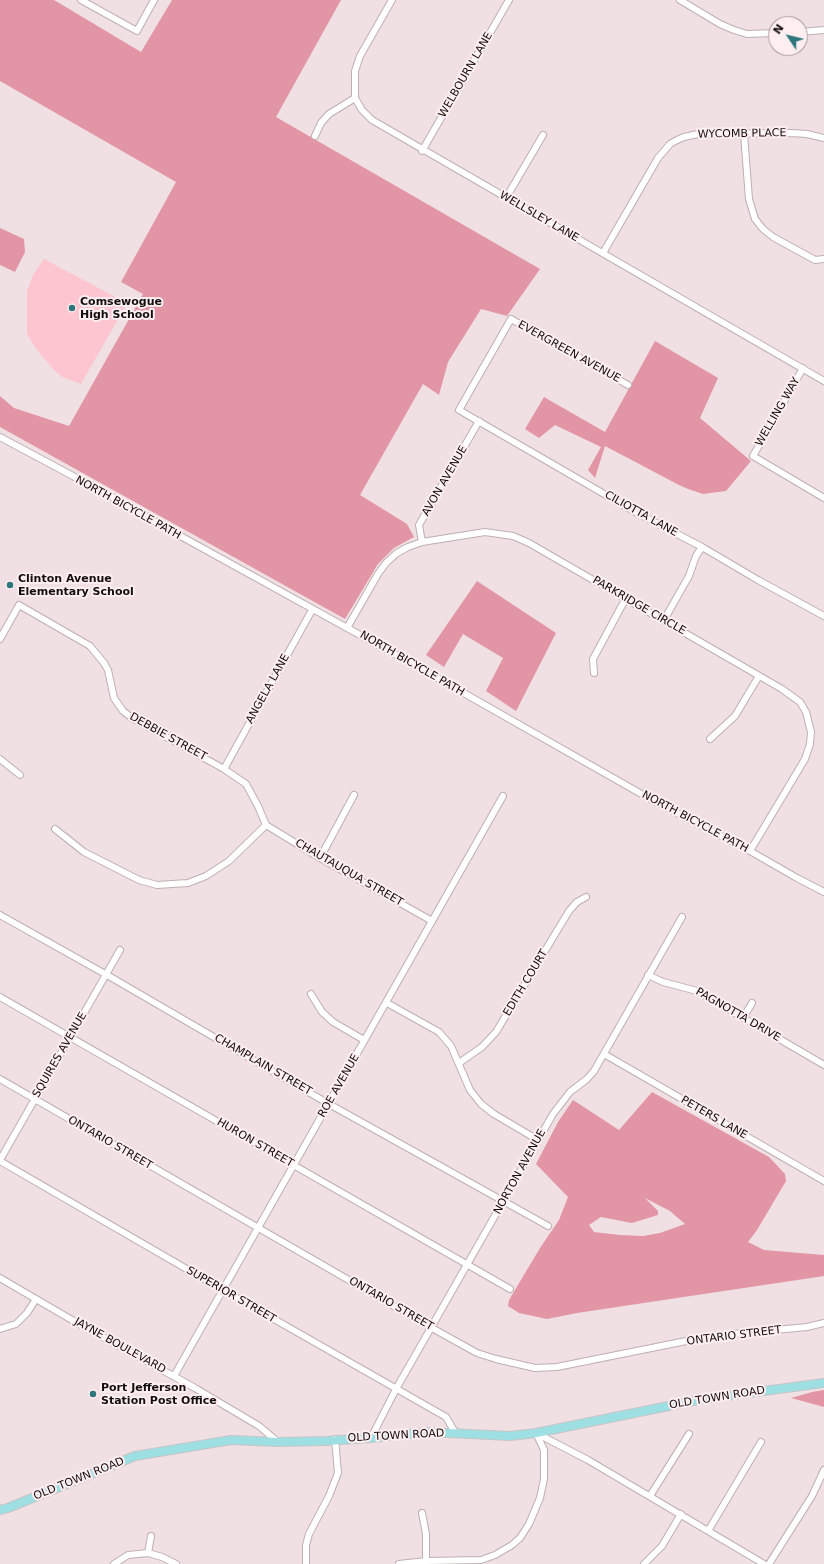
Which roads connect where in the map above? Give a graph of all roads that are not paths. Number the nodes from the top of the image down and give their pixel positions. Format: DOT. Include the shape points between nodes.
graph roads {
  1 [pos="81,0"];
  2 [pos="154,0"];
  3 [pos="392,0"];
  4 [pos="509,0"];
  5 [pos="680,0"];
  6 [pos="824,30"];
  7 [pos="808,31"];
  8 [pos="768,33"];
  9 [pos="355,98"];
  10 [pos="744,134"];
  11 [pos="543,135"];
  12 [pos="315,136"];
  13 [pos="824,138"];
  14 [pos="422,150"];
  15 [pos="506,198"];
  16 [pos="603,254"];
  17 [pos="824,259"];
  18 [pos="803,368"];
  19 [pos="824,381"];
  20 [pos="628,385"];
  21 [pos="460,410"];
  22 [pos="479,421"];
  23 [pos="0,437"];
  24 [pos="824,498"];
  25 [pos="422,542"];
  26 [pos="702,547"];
  27 [pos="626,598"];
  28 [pos="312,610"];
  29 [pos="824,616"];
  30 [pos="664,620"];
  31 [pos="347,628"];
  32 [pos="0,639"];
  33 [pos="594,674"];
  34 [pos="759,676"];
  35 [pos="710,740"];
  36 [pos="0,759"];
  37 [pos="224,769"];
  38 [pos="20,775"];
  39 [pos="354,795"];
  40 [pos="503,796"];
  41 [pos="266,824"];
  42 [pos="55,829"];
  43 [pos="750,851"];
  44 [pos="320,858"];
  45 [pos="824,892"];
  46 [pos="586,897"];
  47 [pos="0,915"];
  48 [pos="682,917"];
  49 [pos="432,921"];
  50 [pos="120,950"];
  51 [pos="648,974"];
  52 [pos="106,975"];
  53 [pos="311,994"];
  54 [pos="0,996"];
  55 [pos="387,1002"];
  56 [pos="752,1003"];
  57 [pos="743,1018"];
  58 [pos="71,1037"];
  59 [pos="364,1040"];
  60 [pos="604,1054"];
  61 [pos="459,1064"];
  62 [pos="824,1065"];
  63 [pos="0,1079"];
  64 [pos="35,1098"];
  65 [pos="329,1104"];
  66 [pos="538,1140"];
  67 [pos="0,1160"];
  68 [pos="294,1165"];
  69 [pos="824,1181"];
  70 [pos="504,1201"];
  71 [pos="548,1226"];
  72 [pos="258,1228"];
  73 [pos="467,1265"];
  74 [pos="0,1278"];
  75 [pos="510,1289"];
  76 [pos="222,1290"];
  77 [pos="36,1299"];
  78 [pos="824,1324"];
  79 [pos="432,1328"];
  80 [pos="0,1329"];
  81 [pos="174,1376"];
  82 [pos="824,1383"];
  83 [pos="396,1389"];
  84 [pos="536,1433"];
  85 [pos="456,1434"];
  86 [pos="689,1434"];
  87 [pos="371,1438"];
  88 [pos="335,1439"];
  89 [pos="278,1442"];
  90 [pos="761,1442"];
  91 [pos="824,1470"];
  92 [pos="650,1496"];
  93 [pos="0,1510"];
  94 [pos="422,1513"];
  95 [pos="681,1514"];
  96 [pos="708,1531"];
  97 [pos="151,1536"];
  98 [pos="148,1553"];
  99 [pos="426,1561"];
  100 [pos="482,1562"];
  101 [pos="114,1564"];
  102 [pos="176,1564"];
  103 [pos="306,1564"];
  104 [pos="399,1564"];
  105 [pos="644,1564"];
  106 [pos="764,1564"];
  107 [pos="769,1564"];
  1 -- 2 [label="street" via="137,31"];
  3 -- 9 [label="street" via="360,56 355,72"];
  4 -- 14 [label="street, WELBOURN LANE"];
  5 -- 8 [label="street" via="734,30 746,34"];
  6 -- 7 [label="street"];
  9 -- 12 [label="street" via="329,114 321,122"];
  9 -- 14 [label="street, WELLSLEY LANE" via="372,120"];
  10 -- 13 [label="street, WYCOMB PLACE" via="792,133"];
  10 -- 16 [label="street, WYCOMB PLACE" via="691,134 670,144 658,158"];
  10 -- 17 [label="street" via="749,199 755,219 763,230 773,237 815,260"];
  11 -- 15 [label="street"];
  14 -- 15 [label="street, WELLSLEY LANE"];
  15 -- 16 [label="street, WELLSLEY LANE"];
  16 -- 18 [label="street, WELLSLEY LANE"];
  18 -- 19 [label="street, WELLSLEY LANE"];
  18 -- 24 [label="street, WELLING WAY" via="753,456"];
  20 -- 21 [label="street, EVERGREEN AVENUE" via="511,319"];
  21 -- 22 [label="street, CILIOTTA LANE"];
  22 -- 25 [label="street, AVON AVENUE" via="419,525"];
  22 -- 26 [label="street, CILIOTTA LANE" via="637,513"];
  23 -- 28 [label="street, NORTH BICYCLE PATH"];
  25 -- 27 [label="street, PARKRIDGE CIRCLE" via="485,532 513,536"];
  25 -- 31 [label="street, PARKRIDGE CIRCLE" via="397,553 386,563"];
  26 -- 29 [label="street, CILIOTTA LANE"];
  26 -- 30 [label="street"];
  27 -- 30 [label="street, PARKRIDGE CIRCLE"];
  27 -- 33 [label="street" via="593,659"];
  28 -- 31 [label="street, NORTH BICYCLE PATH"];
  28 -- 37 [label="street, ANGELA LANE"];
  30 -- 34 [label="street, PARKRIDGE CIRCLE"];
  31 -- 43 [label="street, NORTH BICYCLE PATH" via="640,793"];
  32 -- 37 [label="street, DEBBIE STREET" via="19,605 90,646 108,670 114,698 126,715"];
  34 -- 35 [label="street" via="735,716"];
  34 -- 43 [label="street, PARKRIDGE CIRCLE" via="800,702 806,712 811,732 805,758"];
  36 -- 38 [label="street"];
  37 -- 41 [label="street, DEBBIE STREET" via="246,784"];
  39 -- 44 [label="street"];
  40 -- 49 [label="street, ROE AVENUE"];
  41 -- 42 [label="street" via="229,861 206,876 188,883 157,885 139,880 84,852"];
  41 -- 44 [label="street, CHAUTAUQUA STREET"];
  43 -- 45 [label="street, NORTH BICYCLE PATH"];
  44 -- 49 [label="street, CHAUTAUQUA STREET"];
  46 -- 61 [label="street, EDITH COURT" via="569,911 496,1032 482,1047"];
  47 -- 52 [label="street, CHAMPLAIN STREET"];
  48 -- 51 [label="street, NORTON AVENUE"];
  49 -- 55 [label="street, ROE AVENUE"];
  50 -- 52 [label="street, SQUIRES AVENUE"];
  51 -- 57 [label="street, PAGNOTTA DRIVE" via="663,982 697,991"];
  51 -- 60 [label="street, NORTON AVENUE"];
  52 -- 58 [label="street, SQUIRES AVENUE"];
  52 -- 65 [label="street, CHAMPLAIN STREET"];
  53 -- 59 [label="street" via="322,1012 333,1022"];
  54 -- 58 [label="street, HURON STREET"];
  55 -- 59 [label="street, ROE AVENUE"];
  55 -- 61 [label="street" via="439,1032 451,1046"];
  56 -- 57 [label="street"];
  57 -- 62 [label="street, PAGNOTTA DRIVE"];
  58 -- 64 [label="street, SQUIRES AVENUE"];
  58 -- 68 [label="street, HURON STREET"];
  59 -- 65 [label="street, ROE AVENUE"];
  60 -- 66 [label="street, NORTON AVENUE" via="587,1079 562,1100"];
  60 -- 69 [label="street, PETERS LANE"];
  61 -- 66 [label="street" via="470,1090 481,1104"];
  63 -- 64 [label="street, ONTARIO STREET"];
  64 -- 67 [label="street, SQUIRES AVENUE"];
  64 -- 72 [label="street, ONTARIO STREET"];
  65 -- 68 [label="street, ROE AVENUE"];
  65 -- 70 [label="street, CHAMPLAIN STREET"];
  66 -- 70 [label="street, NORTON AVENUE"];
  67 -- 76 [label="street, SUPERIOR STREET"];
  68 -- 72 [label="street, ROE AVENUE"];
  68 -- 73 [label="street, HURON STREET"];
  70 -- 71 [label="street, CHAMPLAIN STREET"];
  70 -- 73 [label="street, NORTON AVENUE"];
  72 -- 76 [label="street, ROE AVENUE"];
  72 -- 79 [label="street, ONTARIO STREET"];
  73 -- 75 [label="street, HURON STREET"];
  73 -- 79 [label="street, NORTON AVENUE"];
  74 -- 77 [label="street, JAYNE BOULEVARD"];
  76 -- 81 [label="street, ROE AVENUE"];
  76 -- 83 [label="street, SUPERIOR STREET"];
  77 -- 80 [label="street" via="16,1324"];
  77 -- 81 [label="street, JAYNE BOULEVARD"];
  78 -- 79 [label="street, ONTARIO STREET" via="711,1336 557,1367 535,1368 478,1353"];
  79 -- 83 [label="street, NORTON AVENUE"];
  81 -- 89 [label="street, JAYNE BOULEVARD" via="259,1426"];
  82 -- 84 [label="main road, OLD TOWN ROAD" via="703,1399"];
  83 -- 85 [label="street, SUPERIOR STREET" via="446,1417"];
  83 -- 87 [label="street, NORTON AVENUE"];
  84 -- 85 [label="main road, OLD TOWN ROAD" via="510,1436"];
  84 -- 92 [label="street"];
  84 -- 100 [label="street" via="544,1450 545,1466 540,1498 520,1538"];
  85 -- 87 [label="main road, OLD TOWN ROAD" via="428,1432"];
  86 -- 92 [label="street"];
  87 -- 88 [label="main road, OLD TOWN ROAD"];
  88 -- 89 [label="main road, OLD TOWN ROAD"];
  88 -- 103 [label="street" via="338,1473 309,1534"];
  89 -- 93 [label="main road, OLD TOWN ROAD" via="231,1440 135,1456"];
  90 -- 96 [label="street"];
  91 -- 107 [label="street" via="812,1496"];
  92 -- 95 [label="street"];
  94 -- 99 [label="street" via="426,1534"];
  95 -- 96 [label="street"];
  95 -- 105 [label="street" via="662,1546"];
  96 -- 106 [label="street"];
  97 -- 98 [label="street"];
  98 -- 101 [label="street" via="128,1555"];
  98 -- 102 [label="street"];
  99 -- 100 [label="street"];
  99 -- 104 [label="street"];
}
